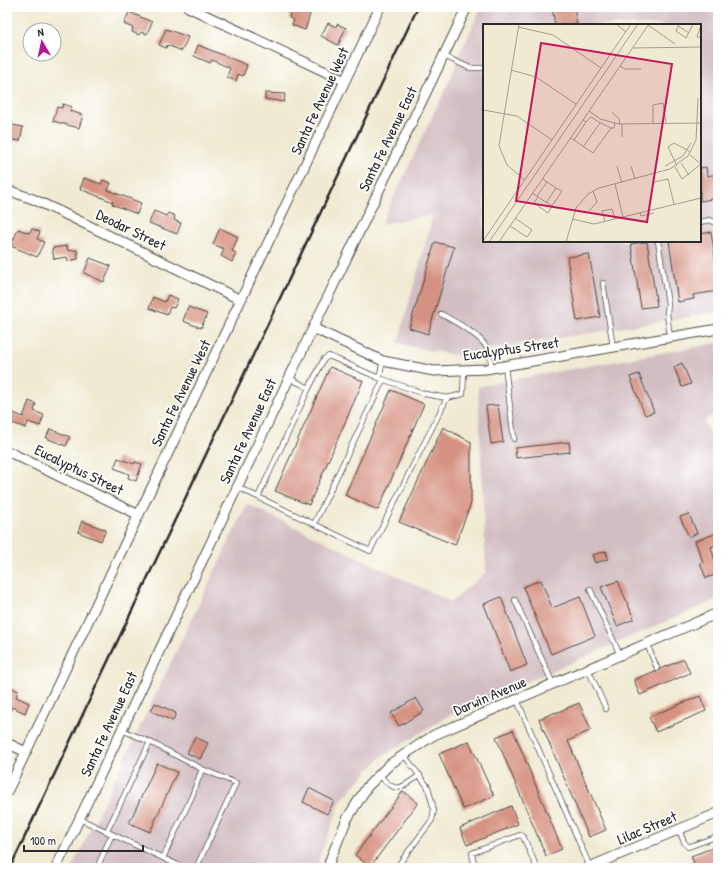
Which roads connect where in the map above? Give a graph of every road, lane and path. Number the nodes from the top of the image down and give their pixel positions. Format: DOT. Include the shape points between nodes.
graph roads {
  1 [pos="188,7"];
  2 [pos="380,7"];
  3 [pos="468,7"];
  4 [pos="444,56"];
  5 [pos="483,68"];
  6 [pos="345,81"];
  7 [pos="7,190"];
  8 [pos="701,222"];
  9 [pos="718,224"];
  10 [pos="658,242"];
  11 [pos="603,283"];
  12 [pos="241,300"];
  13 [pos="442,314"];
  14 [pos="313,328"];
  15 [pos="718,329"];
  16 [pos="670,338"];
  17 [pos="613,348"];
  18 [pos="383,360"];
  19 [pos="505,366"];
  20 [pos="492,368"];
  21 [pos="464,370"];
  22 [pos="289,378"];
  23 [pos="381,379"];
  24 [pos="309,388"];
  25 [pos="447,398"];
  26 [pos="514,439"];
  27 [pos="7,451"];
  28 [pos="237,487"];
  29 [pos="258,497"];
  30 [pos="139,515"];
  31 [pos="314,524"];
  32 [pos="590,589"];
  33 [pos="515,600"];
  34 [pos="718,613"];
  35 [pos="647,644"];
  36 [pos="620,655"];
  37 [pos="657,668"];
  38 [pos="588,669"];
  39 [pos="553,684"];
  40 [pos="517,700"];
  41 [pos="606,709"];
  42 [pos="122,730"];
  43 [pos="150,742"];
  44 [pos="7,743"];
  45 [pos="26,752"];
  46 [pos="404,755"];
  47 [pos="202,769"];
  48 [pos="379,775"];
  49 [pos="420,775"];
  50 [pos="7,792"];
  51 [pos="718,814"];
  52 [pos="80,819"];
  53 [pos="679,830"];
  54 [pos="106,831"];
  55 [pos="112,834"];
  56 [pos="718,836"];
  57 [pos="163,858"];
  58 [pos="399,864"];
  59 [pos="589,867"];
  60 [pos="56,868"];
  61 [pos="97,868"];
  62 [pos="184,868"];
  63 [pos="196,868"];
  64 [pos="329,868"];
  65 [pos="476,868"];
  66 [pos="537,868"];
  1 -- 6 [label="street"];
  2 -- 6 [label="street, Santa Fe Avenue West"];
  3 -- 4 [label="street, Santa Fe Avenue East"];
  4 -- 5 [label="lane" via="470,68"];
  4 -- 14 [label="street, Santa Fe Avenue East"];
  6 -- 12 [label="street, Santa Fe Avenue West"];
  7 -- 12 [label="street, Deodar Street" via="70,216"];
  8 -- 9 [label="lane" via="710,220"];
  10 -- 16 [label="lane" via="668,304"];
  11 -- 17 [label="lane"];
  12 -- 30 [label="street, Santa Fe Avenue West"];
  13 -- 20 [label="lane" via="486,345"];
  14 -- 18 [label="street, Eucalyptus Street"];
  14 -- 22 [label="street, Santa Fe Avenue East"];
  15 -- 16 [label="street, Eucalyptus Street"];
  16 -- 17 [label="street, Eucalyptus Street"];
  17 -- 19 [label="street, Eucalyptus Street"];
  18 -- 21 [label="street, Eucalyptus Street" via="434,370"];
  18 -- 23 [label="lane"];
  19 -- 20 [label="street, Eucalyptus Street"];
  19 -- 26 [label="lane"];
  20 -- 21 [label="street, Eucalyptus Street"];
  21 -- 25 [label="lane" via="463,394"];
  22 -- 24 [label="lane"];
  22 -- 28 [label="street, Santa Fe Avenue East"];
  23 -- 24 [label="lane" via="329,356 324,359"];
  23 -- 25 [label="lane" via="425,394"];
  23 -- 31 [label="lane"];
  24 -- 29 [label="lane"];
  25 -- 31 [label="lane" via="370,551"];
  27 -- 30 [label="street, Eucalyptus Street"];
  28 -- 29 [label="lane"];
  28 -- 42 [label="street, Santa Fe Avenue East"];
  29 -- 31 [label="lane"];
  30 -- 45 [label="street, Santa Fe Avenue West"];
  32 -- 36 [label="lane"];
  33 -- 39 [label="lane"];
  34 -- 35 [label="street, Darwin Avenue"];
  35 -- 36 [label="street, Darwin Avenue"];
  35 -- 37 [label="lane"];
  36 -- 38 [label="street, Darwin Avenue"];
  38 -- 39 [label="street, Darwin Avenue"];
  38 -- 41 [label="lane"];
  39 -- 40 [label="street, Darwin Avenue"];
  40 -- 46 [label="street, Darwin Avenue" via="434,735"];
  40 -- 59 [label="lane"];
  42 -- 43 [label="lane"];
  42 -- 52 [label="street, Santa Fe Avenue East"];
  43 -- 47 [label="lane"];
  43 -- 54 [label="lane"];
  44 -- 45 [label="street"];
  45 -- 50 [label="street, Santa Fe Avenue West"];
  46 -- 48 [label="street, Darwin Avenue"];
  46 -- 49 [label="lane"];
  47 -- 57 [label="lane"];
  47 -- 63 [label="lane" via="236,783"];
  48 -- 49 [label="lane" via="396,789"];
  48 -- 64 [label="street, Darwin Avenue" via="367,787 347,818"];
  49 -- 58 [label="lane" via="432,799 432,820"];
  51 -- 53 [label="street, Lilac Street"];
  52 -- 54 [label="lane"];
  52 -- 60 [label="street, Santa Fe Avenue East"];
  53 -- 56 [label="lane" via="688,848"];
  53 -- 59 [label="street, Lilac Street"];
  54 -- 55 [label="lane"];
  55 -- 57 [label="lane"];
  55 -- 61 [label="lane"];
  57 -- 62 [label="lane"];
  65 -- 66 [label="lane" via="472,853 520,835 523,836"];
}
